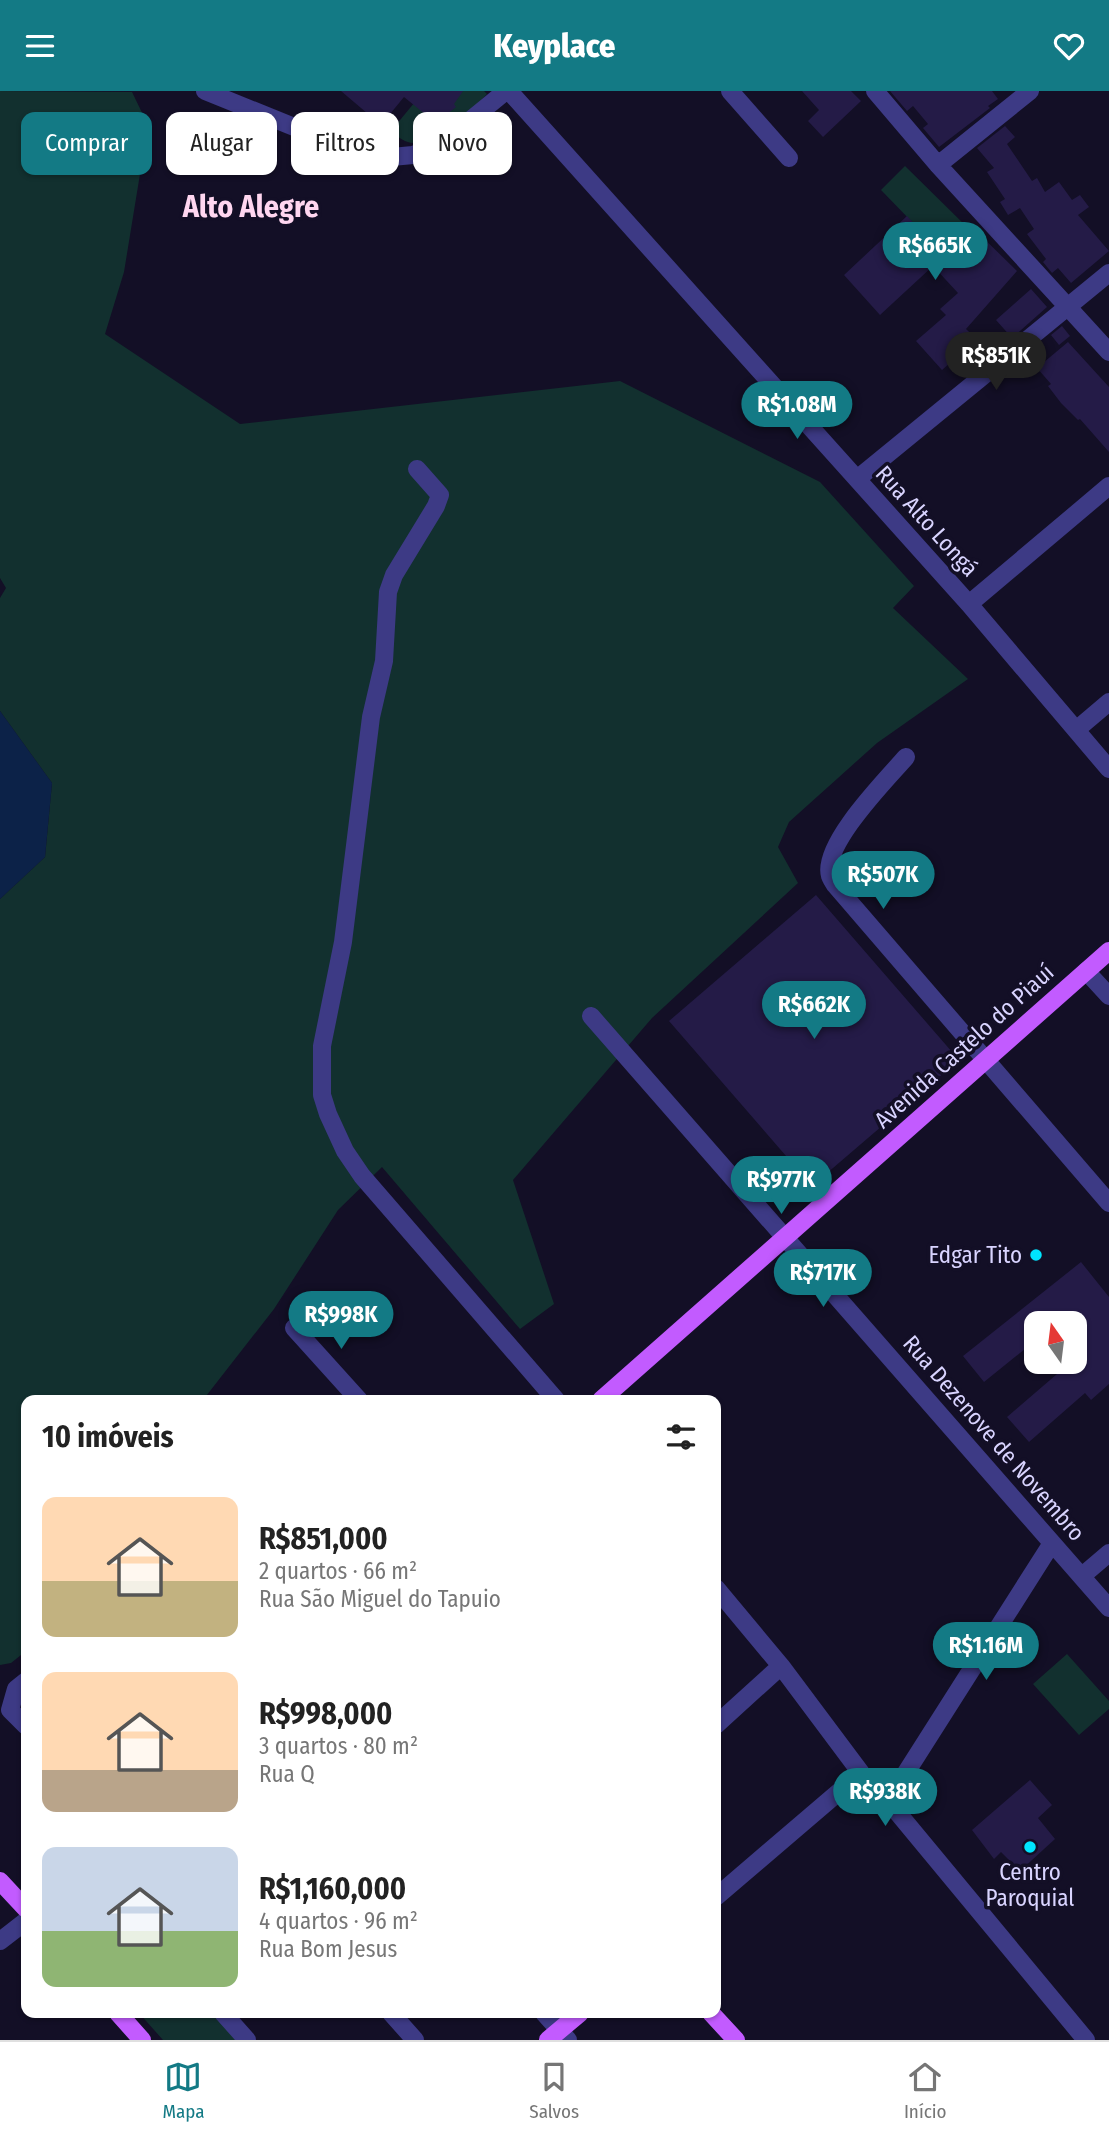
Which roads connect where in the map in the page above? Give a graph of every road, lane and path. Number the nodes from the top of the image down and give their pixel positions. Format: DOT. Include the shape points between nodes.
graph roads {
  1 [pos="205,91"];
  2 [pos="508,91"];
  3 [pos="730,91"];
  4 [pos="875,91"];
  5 [pos="1030,91"];
  6 [pos="1010,98"];
  7 [pos="789,158"];
  8 [pos="938,166"];
  9 [pos="1109,273"];
  10 [pos="1068,309"];
  11 [pos="1109,352"];
  12 [pos="417,469"];
  13 [pos="857,479"];
  14 [pos="1109,486"];
  15 [pos="969,604"];
  16 [pos="1109,702"];
  17 [pos="1076,730"];
  18 [pos="906,757"];
  19 [pos="1109,769"];
  20 [pos="1109,951"];
  21 [pos="1086,971"];
  22 [pos="1109,996"];
  23 [pos="591,1016"];
  24 [pos="986,1059"];
  25 [pos="1109,1203"];
  26 [pos="786,1237"];
  27 [pos="294,1328"];
  28 [pos="354,1395"];
  29 [pos="552,1395"];
  30 [pos="607,1395"];
  31 [pos="1052,1543"];
  32 [pos="1109,1553"];
  33 [pos="1082,1576"];
  34 [pos="721,1594"];
  35 [pos="1109,1608"];
  36 [pos="781,1665"];
  37 [pos="21,1685"];
  38 [pos="5,1711"];
  39 [pos="721,1720"];
  40 [pos="21,1722"];
  41 [pos="861,1773"];
  42 [pos="888,1801"];
  43 [pos="0,1881"];
  44 [pos="721,1894"];
  45 [pos="21,1904"];
  46 [pos="21,1925"];
  47 [pos="0,1941"];
  48 [pos="122,2018"];
  49 [pos="227,2018"];
  50 [pos="395,2018"];
  51 [pos="547,2018"];
  52 [pos="575,2018"];
  53 [pos="716,2018"];
  54 [pos="558,2037"];
  55 [pos="142,2040"];
  56 [pos="247,2040"];
  57 [pos="415,2040"];
  58 [pos="736,2040"];
  59 [pos="1086,2040"];
  1 -- 2 [label="street" via="381,158 413,155 440,145"];
  2 -- 13 [label="street, Rua Alto Longá"];
  3 -- 7 [label="street"];
  4 -- 8 [label="street"];
  5 -- 6 [label="street"];
  6 -- 8 [label="street"];
  8 -- 10 [label="street"];
  9 -- 10 [label="street"];
  10 -- 11 [label="street"];
  10 -- 13 [label="street"];
  12 -- 29 [label="street" via="440,495 388,592 384,661 371,717 343,942 322,1045 323,1095 340,1141 362,1176"];
  13 -- 15 [label="street, Rua Alto Longá"];
  14 -- 15 [label="street"];
  15 -- 17 [label="street, Rua Alto Longá"];
  16 -- 17 [label="street"];
  17 -- 19 [label="street, Rua Alto Longá"];
  18 -- 24 [label="street" via="849,823 836,845 830,876"];
  20 -- 21 [label="main road, Avenida Castelo do Piauí"];
  21 -- 22 [label="street"];
  21 -- 24 [label="main road, Avenida Castelo do Piauí"];
  23 -- 26 [label="street, Rua Dezenove de Novembro"];
  24 -- 25 [label="street"];
  24 -- 26 [label="main road, Avenida Castelo do Piauí"];
  26 -- 30 [label="main road, Avenida Castelo do Piauí"];
  26 -- 31 [label="street, Rua Dezenove de Novembro"];
  27 -- 28 [label="street"];
  31 -- 33 [label="street, Rua Dezenove de Novembro"];
  31 -- 42 [label="street"];
  32 -- 33 [label="street"];
  33 -- 35 [label="street, Rua Dezenove de Novembro"];
  34 -- 36 [label="street"];
  36 -- 39 [label="street"];
  36 -- 41 [label="street"];
  37 -- 38 [label="street"];
  38 -- 40 [label="street"];
  41 -- 42 [label="street"];
  41 -- 44 [label="street"];
  42 -- 59 [label="street"];
  43 -- 45 [label="main road"];
  46 -- 47 [label="street"];
  48 -- 55 [label="main road"];
  49 -- 56 [label="street"];
  50 -- 57 [label="street"];
  51 -- 54 [label="street"];
  52 -- 54 [label="main road"];
  53 -- 58 [label="main road"];
}
